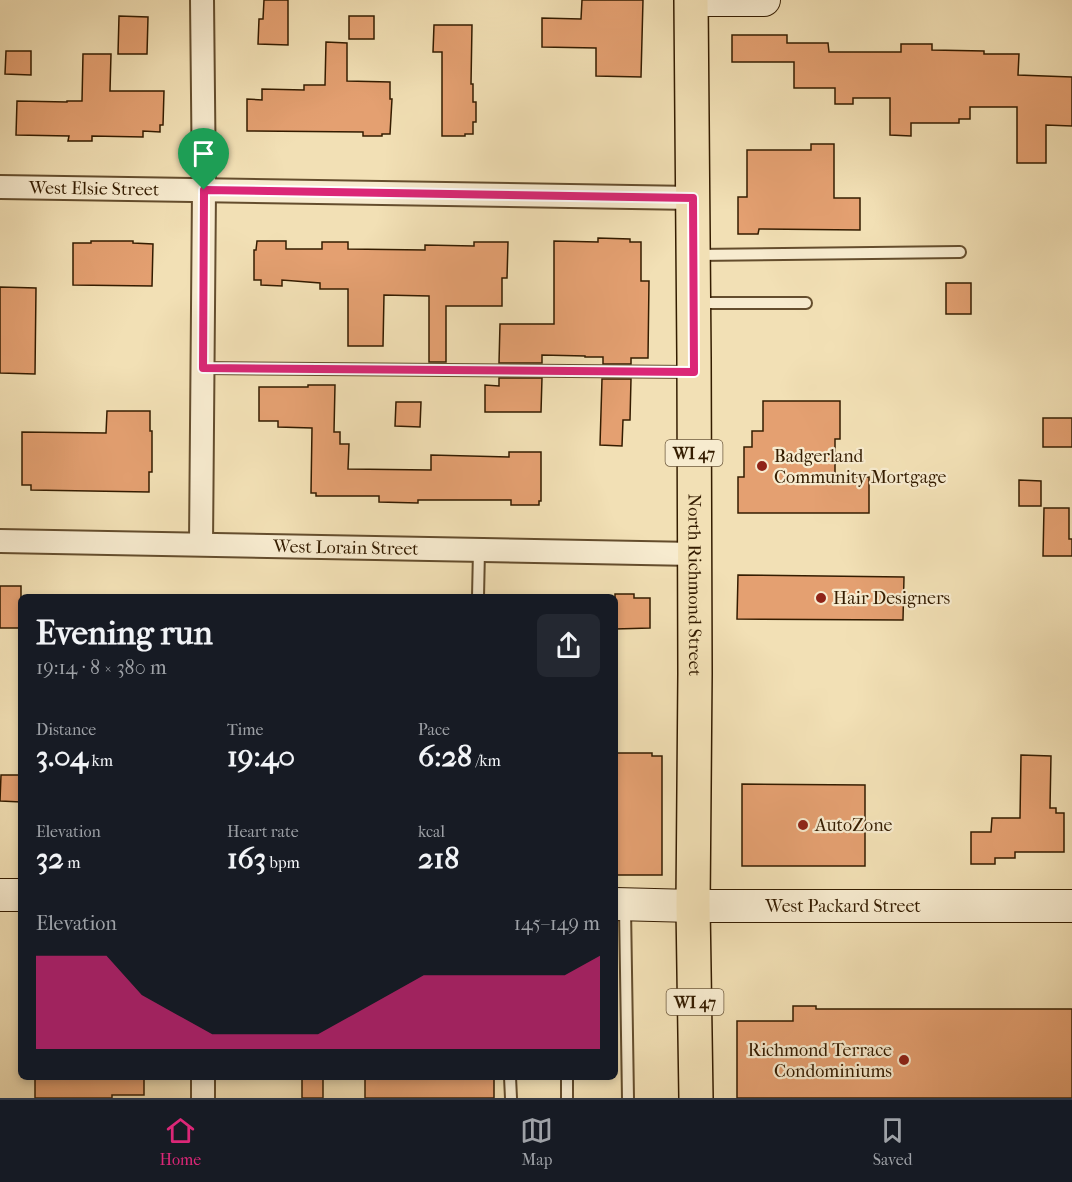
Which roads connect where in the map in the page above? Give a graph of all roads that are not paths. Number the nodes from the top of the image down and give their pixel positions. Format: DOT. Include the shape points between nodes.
graph roads {
  1 [pos="202,0"];
  2 [pos="691,0"];
  3 [pos="764,0"];
  4 [pos="0,187"];
  5 [pos="204,190"];
  6 [pos="693,198"];
  7 [pos="960,252"];
  8 [pos="693,255"];
  9 [pos="693,303"];
  10 [pos="806,303"];
  11 [pos="203,368"];
  12 [pos="694,372"];
  13 [pos="0,541"];
  14 [pos="201,544"];
  15 [pos="479,550"];
  16 [pos="694,554"];
  17 [pos="478,594"];
  18 [pos="0,895"];
  19 [pos="18,896"];
  20 [pos="620,904"];
  21 [pos="693,906"];
  22 [pos="1072,906"];
  23 [pos="203,1080"];
  24 [pos="510,1080"];
  25 [pos="567,1080"];
  26 [pos="203,1098"];
  27 [pos="511,1098"];
  28 [pos="567,1098"];
  29 [pos="628,1098"];
  30 [pos="696,1098"];
  1 -- 5 [label="street"];
  2 -- 3 [label="street"];
  2 -- 6 [label="main road, North Richmond Street / WI 47"];
  4 -- 5 [label="street, West Elsie Street"];
  5 -- 6 [label="street, West Elsie Street"];
  5 -- 11 [label="street"];
  6 -- 8 [label="main road, North Richmond Street / WI 47"];
  7 -- 8 [label="lane"];
  8 -- 9 [label="main road, North Richmond Street / WI 47"];
  9 -- 10 [label="lane"];
  9 -- 12 [label="main road, North Richmond Street / WI 47"];
  11 -- 12 [label="lane"];
  11 -- 14 [label="street"];
  12 -- 16 [label="main road, North Richmond Street / WI 47"];
  13 -- 14 [label="street, West Lorain Street"];
  14 -- 15 [label="street, West Lorain Street"];
  15 -- 16 [label="street, West Lorain Street"];
  15 -- 17 [label="lane"];
  16 -- 21 [label="main road, North Richmond Street / WI 47"];
  18 -- 19 [label="street"];
  20 -- 21 [label="street, West Packard Street"];
  20 -- 29 [label="lane"];
  21 -- 22 [label="street, West Packard Street"];
  21 -- 30 [label="main road, North Richmond Street / WI 47"];
  23 -- 26 [label="street"];
  24 -- 27 [label="lane"];
  25 -- 28 [label="lane"];
}
